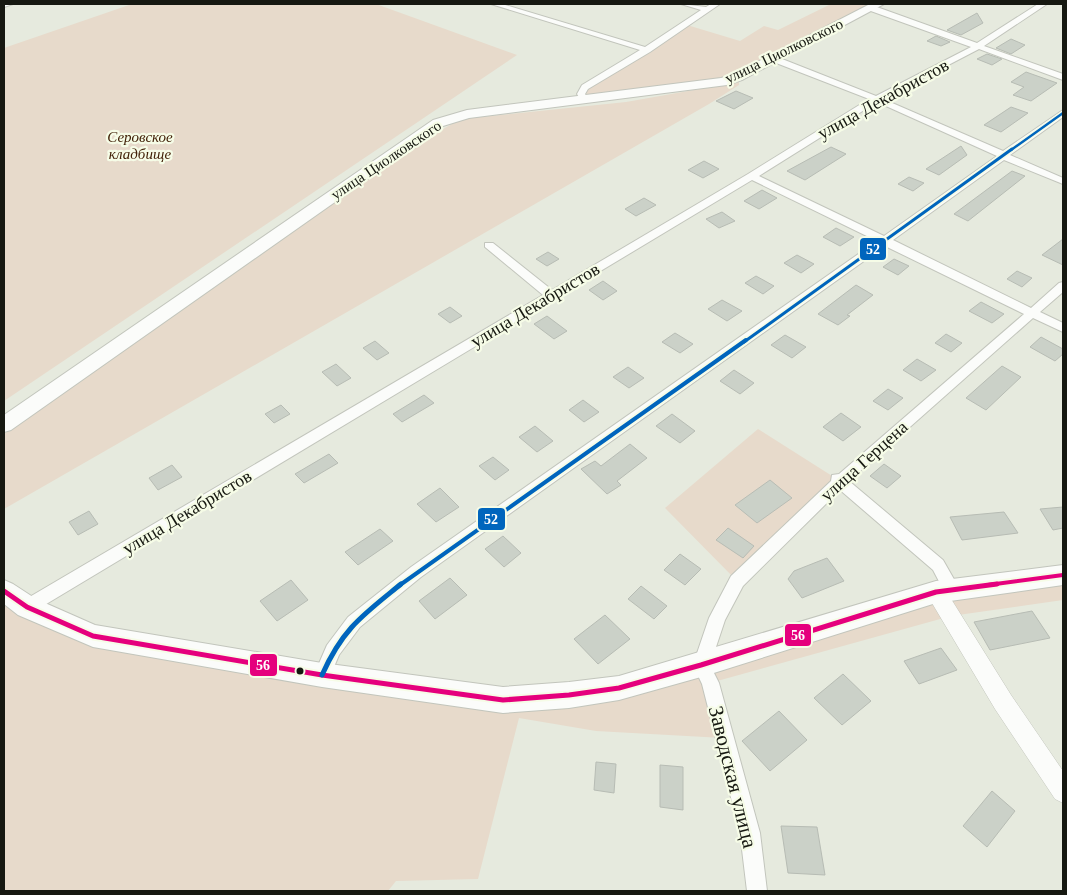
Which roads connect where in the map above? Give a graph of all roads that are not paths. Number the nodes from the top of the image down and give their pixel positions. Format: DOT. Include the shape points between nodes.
graph roads {
  1 [pos="9,4"];
  2 [pos="495,4"];
  3 [pos="685,4"];
  4 [pos="716,4"];
  5 [pos="1043,4"];
  6 [pos="4,5"];
  7 [pos="874,6"];
  8 [pos="708,10"];
  9 [pos="978,46"];
  10 [pos="647,50"];
  11 [pos="774,59"];
  12 [pos="1063,77"];
  13 [pos="876,99"];
  14 [pos="584,100"];
  15 [pos="1063,113"];
  16 [pos="1006,155"];
  17 [pos="752,176"];
  18 [pos="1063,181"];
  19 [pos="886,241"];
  20 [pos="489,245"];
  21 [pos="1063,286"];
  22 [pos="551,296"];
  23 [pos="1033,313"];
  24 [pos="1063,328"];
  25 [pos="4,425"];
  26 [pos="838,480"];
  27 [pos="1063,575"];
  28 [pos="944,590"];
  29 [pos="4,591"];
  30 [pos="27,607"];
  31 [pos="701,665"];
  32 [pos="322,675"];
  33 [pos="1063,791"];
  34 [pos="757,891"];
  1 -- 6 [label="street"];
  2 -- 10 [label="street"];
  3 -- 8 [label="street"];
  4 -- 8 [label="street"];
  5 -- 9 [label="street, улица Декабристов"];
  7 -- 9 [label="street"];
  7 -- 11 [label="main road, улица Циолковского"];
  8 -- 10 [label="street"];
  9 -- 12 [label="street"];
  9 -- 13 [label="street, улица Декабристов"];
  10 -- 14 [label="street" via="585,87 581,94"];
  11 -- 13 [label="street"];
  11 -- 14 [label="main road, улица Циолковского" via="723,82"];
  13 -- 16 [label="street"];
  13 -- 17 [label="street, улица Декабристов"];
  14 -- 25 [label="main road, улица Циолковского" via="467,114 438,123"];
  15 -- 16 [label="street"];
  16 -- 18 [label="street" via="1031,170"];
  16 -- 19 [label="street"];
  17 -- 19 [label="street"];
  17 -- 22 [label="street, улица Декабристов"];
  19 -- 23 [label="street"];
  19 -- 32 [label="street" via="416,572 354,622 334,650"];
  20 -- 22 [label="street"];
  21 -- 23 [label="street, улица Герцена"];
  22 -- 30 [label="street, улица Декабристов"];
  23 -- 24 [label="street"];
  23 -- 26 [label="street, улица Герцена"];
  26 -- 28 [label="street" via="938,565"];
  26 -- 31 [label="street, улица Герцена" via="736,581 717,618"];
  27 -- 28 [label="main road"];
  28 -- 31 [label="main road"];
  28 -- 33 [label="street" via="1003,702"];
  29 -- 30 [label="main road"];
  30 -- 32 [label="main road" via="93,636"];
  31 -- 32 [label="main road" via="619,688 503,700"];
  31 -- 34 [label="street, Заводская улица" via="710,683 722,738 750,833"];
}
